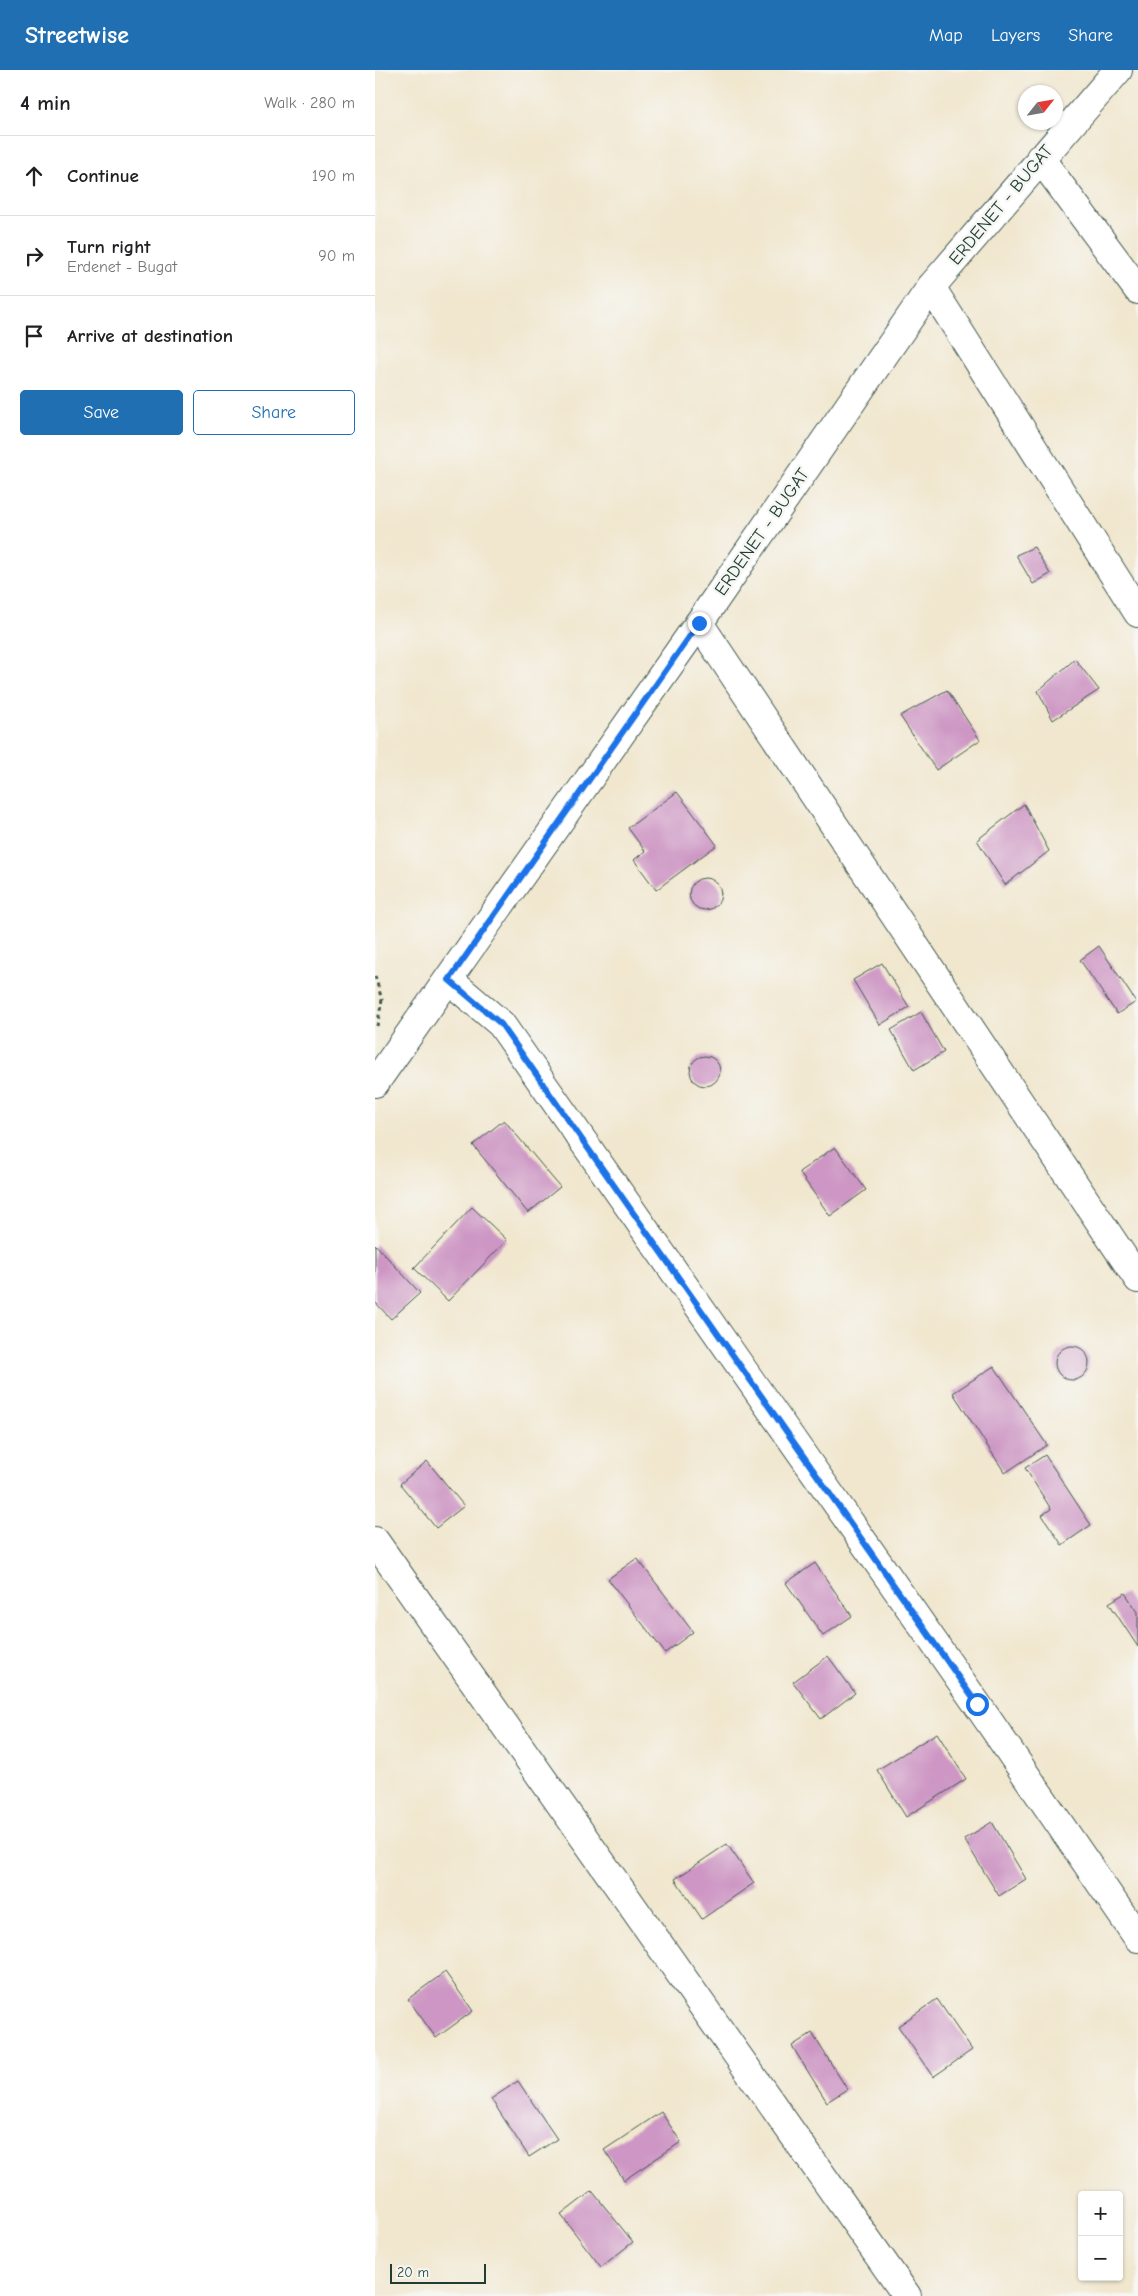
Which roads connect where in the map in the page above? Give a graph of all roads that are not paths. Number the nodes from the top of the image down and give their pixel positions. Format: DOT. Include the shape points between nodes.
graph roads {
  1 [pos="1118,70"];
  2 [pos="1040,158"];
  3 [pos="931,287"];
  4 [pos="1138,290"];
  5 [pos="1138,613"];
  6 [pos="699,623"];
  7 [pos="449,980"];
  8 [pos="375,1083"];
  9 [pos="1138,1279"];
  10 [pos="375,1541"];
  11 [pos="1138,1938"];
  12 [pos="907,2296"];
  1 -- 2 [label="street, ERDENET - BUGAT"];
  2 -- 3 [label="street, ERDENET - BUGAT"];
  2 -- 4 [label="street"];
  3 -- 5 [label="street"];
  3 -- 6 [label="street, ERDENET - BUGAT"];
  6 -- 7 [label="street, ERDENET - BUGAT"];
  6 -- 9 [label="street"];
  7 -- 8 [label="street, ERDENET - BUGAT"];
  7 -- 11 [label="street" via="501,1024"];
  10 -- 12 [label="street"];
}
